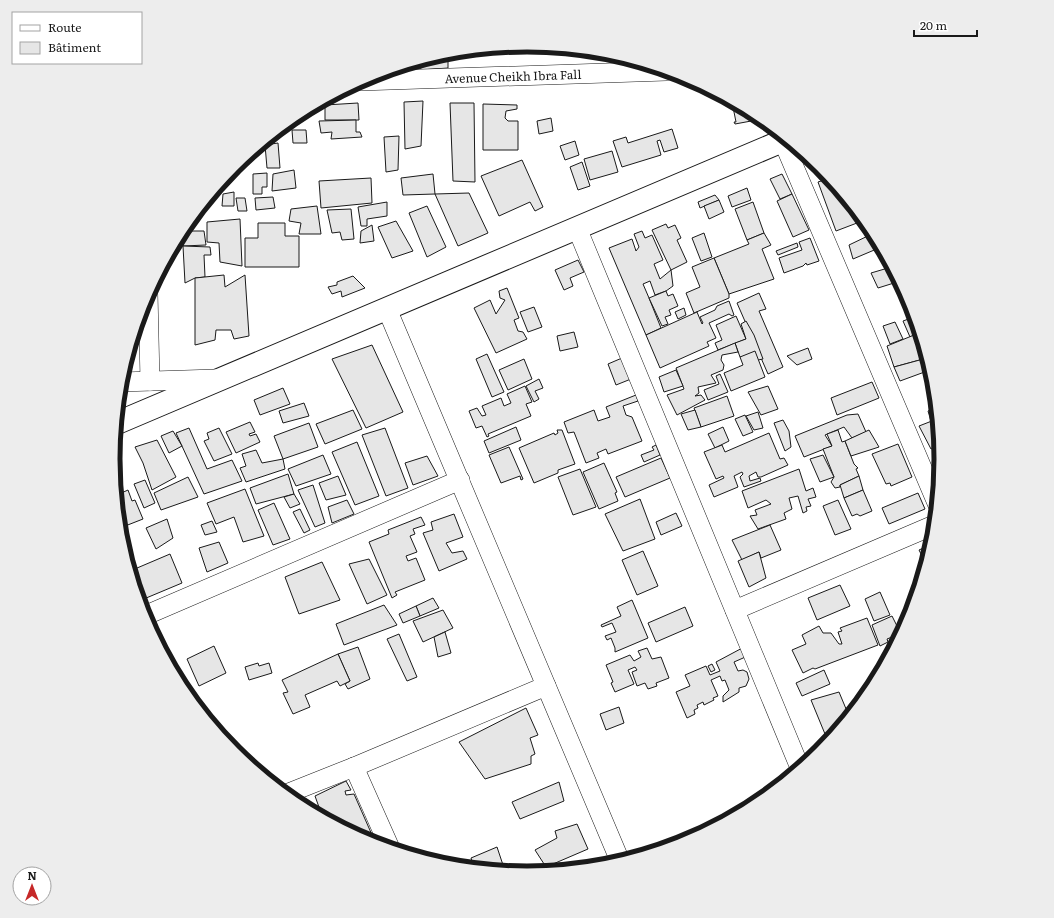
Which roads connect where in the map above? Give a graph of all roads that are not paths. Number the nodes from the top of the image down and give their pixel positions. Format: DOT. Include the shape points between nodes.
graph roads {
  1 [pos="647,71"];
  2 [pos="378,80"];
  3 [pos="781,141"];
  4 [pos="788,147"];
  5 [pos="577,228"];
  6 [pos="387,308"];
  7 [pos="148,310"];
  8 [pos="222,378"];
  9 [pos="150,381"];
  10 [pos="128,382"];
  11 [pos="122,421"];
  12 [pos="460,480"];
  13 [pos="933,492"];
  14 [pos="928,528"];
  15 [pos="735,610"];
  16 [pos="150,613"];
  17 [pos="546,686"];
  18 [pos="798,763"];
  19 [pos="354,767"];
  20 [pos="293,791"];
  21 [pos="387,841"];
  22 [pos="618,855"];
  1 -- 2 [label="street, Avenue Cheikh Ibra Fall"];
  3 -- 5 [label="street"];
  4 -- 13 [label="street"];
  5 -- 6 [label="street"];
  5 -- 15 [label="street"];
  6 -- 8 [label="street"];
  6 -- 12 [label="street"];
  7 -- 9 [label="street"];
  8 -- 9 [label="street"];
  8 -- 11 [label="street"];
  9 -- 10 [label="street"];
  12 -- 16 [label="street"];
  12 -- 17 [label="street"];
  14 -- 15 [label="street"];
  15 -- 18 [label="street"];
  17 -- 19 [label="street"];
  17 -- 22 [label="street"];
  19 -- 20 [label="street"];
  19 -- 21 [label="street"];
}
